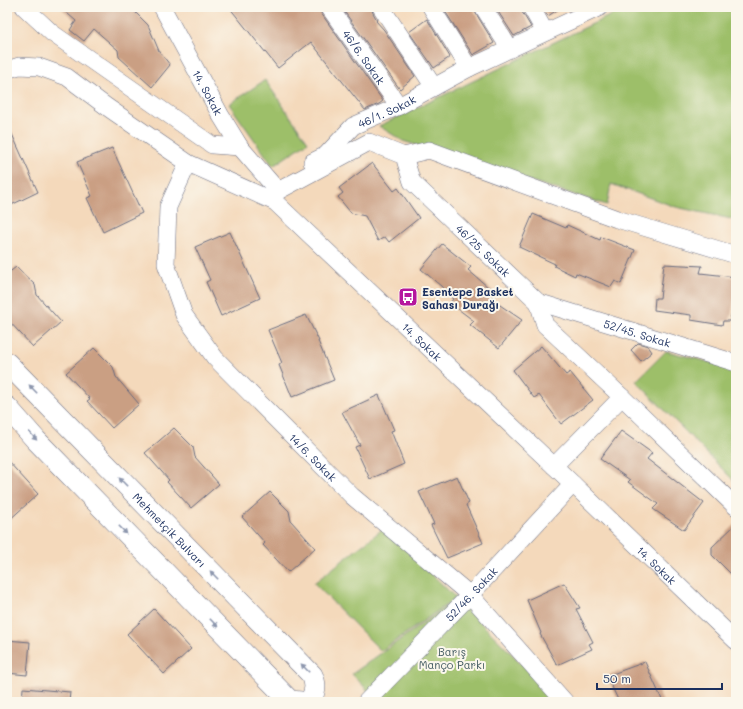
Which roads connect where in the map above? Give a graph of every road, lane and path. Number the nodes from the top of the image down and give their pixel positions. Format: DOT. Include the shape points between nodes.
graph roads {
  1 [pos="24,7"];
  2 [pos="162,7"];
  3 [pos="329,7"];
  4 [pos="381,7"];
  5 [pos="431,7"];
  6 [pos="483,7"];
  7 [pos="531,7"];
  8 [pos="600,7"];
  9 [pos="545,32"];
  10 [pos="510,49"];
  11 [pos="469,68"];
  12 [pos="7,70"];
  13 [pos="434,87"];
  14 [pos="399,106"];
  15 [pos="240,147"];
  16 [pos="404,156"];
  17 [pos="188,163"];
  18 [pos="275,193"];
  19 [pos="736,255"];
  20 [pos="538,302"];
  21 [pos="7,363"];
  22 [pos="736,363"];
  23 [pos="622,397"];
  24 [pos="7,407"];
  25 [pos="554,466"];
  26 [pos="573,484"];
  27 [pos="736,507"];
  28 [pos="470,595"];
  29 [pos="736,640"];
  30 [pos="301,702"];
  31 [pos="310,702"];
  32 [pos="366,702"];
  33 [pos="564,702"];
  1 -- 15 [label="street" via="52,33 212,145"];
  2 -- 15 [label="street, 14. Sokak"];
  3 -- 14 [label="street, 46/6. Sokak"];
  4 -- 13 [label="street"];
  5 -- 11 [label="street"];
  6 -- 10 [label="street"];
  7 -- 9 [label="street"];
  8 -- 9 [label="street, 46/1. Sokak"];
  9 -- 10 [label="street, 46/1. Sokak"];
  10 -- 11 [label="street, 46/1. Sokak"];
  11 -- 13 [label="street, 46/1. Sokak"];
  12 -- 17 [label="street" via="19,66 39,67 67,77"];
  13 -- 14 [label="street, 46/1. Sokak"];
  14 -- 18 [label="street, 46/1. Sokak" via="354,126 326,155"];
  15 -- 18 [label="street, 14. Sokak"];
  16 -- 18 [label="street" via="369,142"];
  16 -- 19 [label="street" via="429,150 617,219"];
  16 -- 20 [label="street, 46/25. Sokak" via="412,182"];
  17 -- 18 [label="street"];
  17 -- 28 [label="street, 14/6. Sokak" via="168,207 166,264 184,315 215,358 352,496"];
  18 -- 25 [label="street, 14. Sokak"];
  20 -- 22 [label="street, 52/45. Sokak"];
  20 -- 23 [label="street" via="545,326"];
  31 -- 21 [label="main road, Mehmetçik Bulvarı, one-way" via="316,686 312,675"];
  23 -- 25 [label="street"];
  23 -- 27 [label="street"];
  24 -- 30 [label="main road, one-way" via="290,701"];
  25 -- 26 [label="street, 14. Sokak"];
  26 -- 28 [label="street, 52/46. Sokak"];
  26 -- 29 [label="street, 14. Sokak"];
  28 -- 32 [label="street, 52/46. Sokak"];
  28 -- 33 [label="street, 14/6. Sokak"];
}
